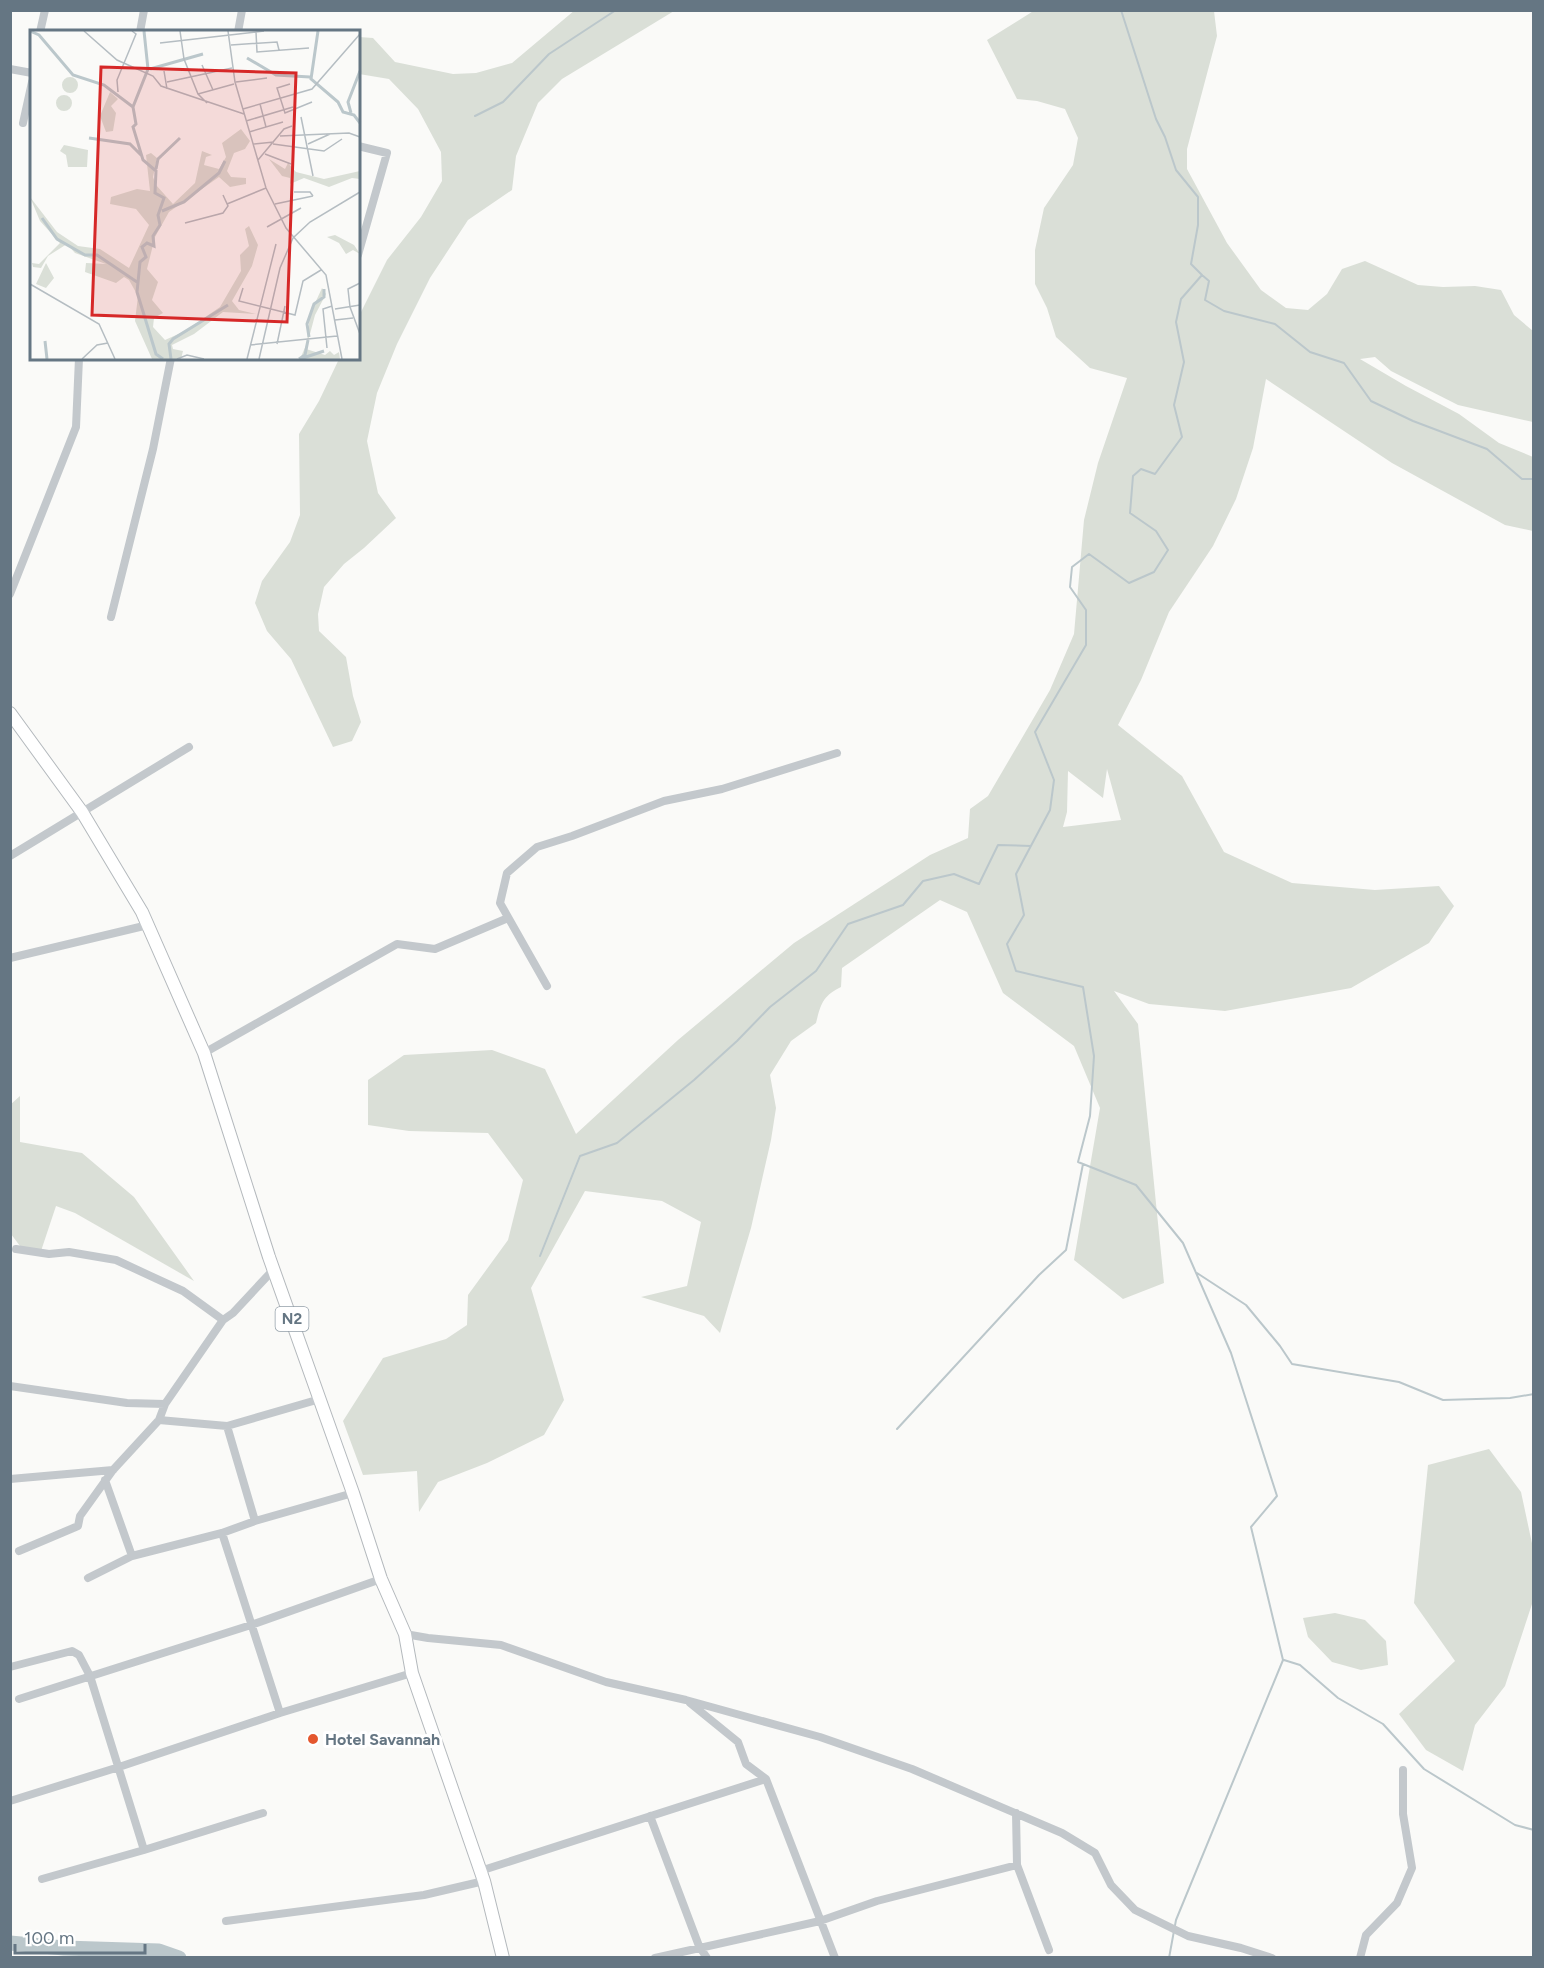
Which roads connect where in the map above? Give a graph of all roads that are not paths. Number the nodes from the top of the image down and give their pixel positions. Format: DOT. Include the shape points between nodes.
graph roads {
  1 [pos="45,10"];
  2 [pos="144,10"];
  3 [pos="242,10"];
  4 [pos="40,30"];
  5 [pos="140,30"];
  6 [pos="238,30"];
  7 [pos="10,69"];
  8 [pos="30,73"];
  9 [pos="30,91"];
  10 [pos="23,123"];
  11 [pos="360,146"];
  12 [pos="360,248"];
  13 [pos="79,360"];
  14 [pos="171,360"];
  15 [pos="10,594"];
  16 [pos="111,617"];
  17 [pos="10,712"];
  18 [pos="189,747"];
  19 [pos="837,753"];
  20 [pos="82,812"];
  21 [pos="10,856"];
  22 [pos="508,918"];
  23 [pos="148,925"];
  24 [pos="10,958"];
  25 [pos="547,986"];
  26 [pos="204,1053"];
  27 [pos="16,1249"];
  28 [pos="274,1269"];
  29 [pos="223,1320"];
  30 [pos="10,1386"];
  31 [pos="320,1399"];
  32 [pos="165,1404"];
  33 [pos="159,1420"];
  34 [pos="227,1426"];
  35 [pos="113,1470"];
  36 [pos="10,1479"];
  37 [pos="105,1480"];
  38 [pos="353,1493"];
  39 [pos="255,1521"];
  40 [pos="222,1533"];
  41 [pos="19,1551"];
  42 [pos="132,1556"];
  43 [pos="88,1578"];
  44 [pos="381,1579"];
  45 [pos="251,1625"];
  46 [pos="405,1634"];
  47 [pos="10,1666"];
  48 [pos="412,1673"];
  49 [pos="90,1676"];
  50 [pos="19,1699"];
  51 [pos="686,1700"];
  52 [pos="280,1713"];
  53 [pos="119,1767"];
  54 [pos="1403,1770"];
  55 [pos="766,1779"];
  56 [pos="10,1801"];
  57 [pos="1016,1812"];
  58 [pos="262,1813"];
  59 [pos="650,1816"];
  60 [pos="144,1850"];
  61 [pos="1017,1865"];
  62 [pos="482,1876"];
  63 [pos="42,1880"];
  64 [pos="226,1921"];
  65 [pos="820,1921"];
  66 [pos="699,1946"];
  67 [pos="1049,1950"];
  68 [pos="503,1958"];
  69 [pos="655,1958"];
  70 [pos="707,1958"];
  71 [pos="835,1958"];
  72 [pos="1272,1958"];
  73 [pos="1360,1958"];
  1 -- 4 [label="street"];
  2 -- 5 [label="street"];
  3 -- 6 [label="street"];
  7 -- 8 [label="street"];
  9 -- 10 [label="street"];
  11 -- 12 [label="street" via="387,153"];
  13 -- 15 [label="street" via="76,426"];
  14 -- 16 [label="street"];
  17 -- 20 [label="highway, N2"];
  18 -- 20 [label="street"];
  19 -- 22 [label="street" via="722,789 664,801 537,847 507,873 500,903"];
  20 -- 21 [label="street"];
  20 -- 23 [label="highway, N2"];
  22 -- 25 [label="street"];
  22 -- 26 [label="street" via="435,949 397,944"];
  23 -- 24 [label="street"];
  23 -- 26 [label="highway, N2"];
  26 -- 28 [label="highway, N2"];
  27 -- 29 [label="street" via="116,1260 183,1291"];
  28 -- 29 [label="street"];
  28 -- 31 [label="highway, N2"];
  29 -- 32 [label="street"];
  30 -- 32 [label="street" via="127,1404"];
  31 -- 34 [label="street"];
  31 -- 38 [label="highway, N2"];
  32 -- 33 [label="street"];
  33 -- 34 [label="street"];
  33 -- 35 [label="street"];
  34 -- 39 [label="street"];
  35 -- 36 [label="street"];
  35 -- 37 [label="street"];
  37 -- 41 [label="street" via="80,1516 78,1526"];
  37 -- 42 [label="street"];
  38 -- 39 [label="street"];
  38 -- 44 [label="highway, N2"];
  39 -- 40 [label="street"];
  40 -- 42 [label="street"];
  40 -- 45 [label="street"];
  42 -- 43 [label="street"];
  44 -- 45 [label="street"];
  44 -- 46 [label="highway, N2"];
  45 -- 49 [label="street"];
  45 -- 52 [label="street"];
  46 -- 48 [label="highway, N2"];
  46 -- 51 [label="street" via="501,1645 606,1682"];
  47 -- 49 [label="street" via="72,1651 80,1655"];
  48 -- 52 [label="street"];
  48 -- 62 [label="highway, N2"];
  49 -- 50 [label="street"];
  49 -- 53 [label="street"];
  51 -- 55 [label="street" via="738,1742 746,1764"];
  51 -- 57 [label="street" via="820,1737"];
  52 -- 53 [label="street"];
  53 -- 56 [label="street"];
  53 -- 60 [label="street"];
  54 -- 73 [label="street" via="1403,1814 1412,1868 1396,1903 1366,1935"];
  55 -- 59 [label="street"];
  55 -- 65 [label="street"];
  57 -- 61 [label="street"];
  57 -- 72 [label="street" via="1095,1853 1111,1885 1135,1910 1188,1936"];
  58 -- 60 [label="street"];
  59 -- 62 [label="street"];
  59 -- 66 [label="street"];
  60 -- 63 [label="street"];
  61 -- 65 [label="street" via="877,1901"];
  61 -- 67 [label="street"];
  62 -- 64 [label="street" via="424,1895"];
  62 -- 68 [label="highway, N2"];
  65 -- 66 [label="street"];
  65 -- 71 [label="street"];
  66 -- 69 [label="street"];
  66 -- 70 [label="street"];
}
